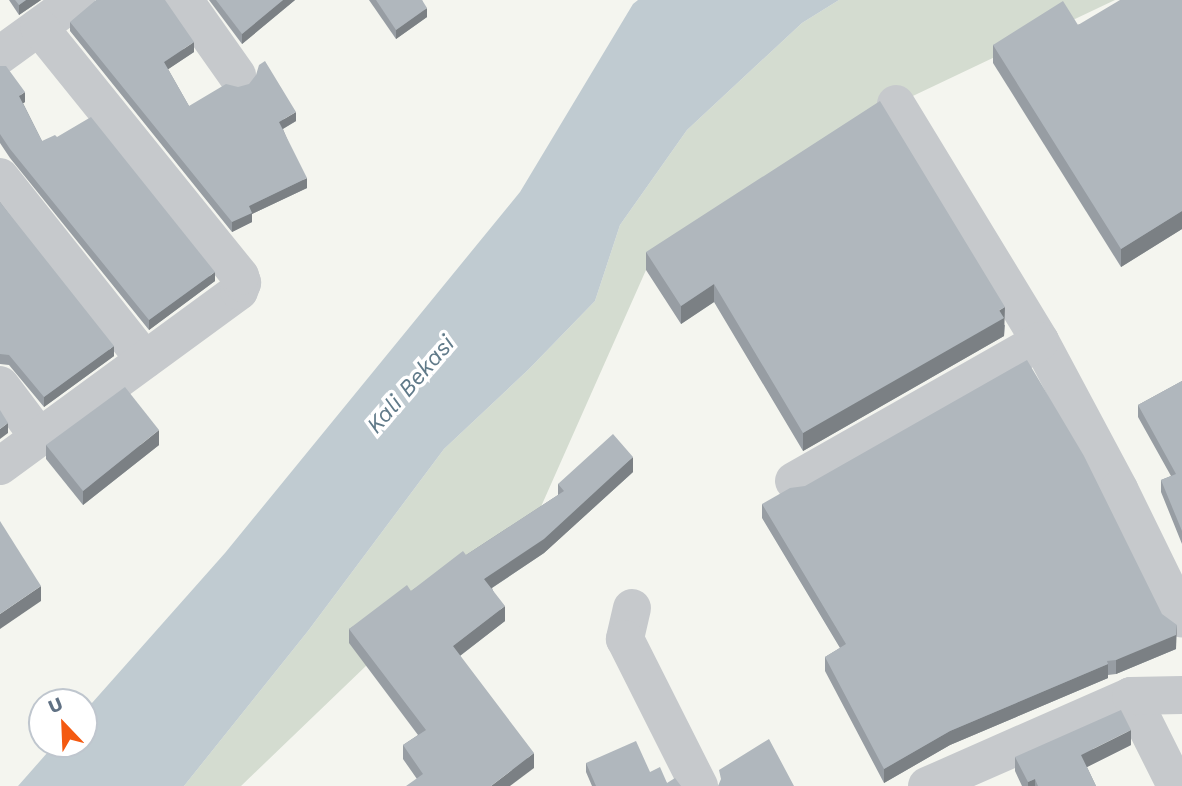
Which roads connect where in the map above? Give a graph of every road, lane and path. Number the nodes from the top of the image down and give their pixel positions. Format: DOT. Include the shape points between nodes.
graph roads {
  1 [pos="76,0"];
  2 [pos="184,0"];
  3 [pos="39,27"];
  4 [pos="0,55"];
  5 [pos="237,75"];
  6 [pos="896,104"];
  7 [pos="0,177"];
  8 [pos="1040,341"];
  9 [pos="145,360"];
  10 [pos="0,385"];
  11 [pos="39,437"];
  12 [pos="0,466"];
  13 [pos="794,481"];
  14 [pos="632,608"];
  15 [pos="1182,618"];
  16 [pos="1182,695"];
  17 [pos="1131,696"];
  18 [pos="986,774"];
  19 [pos="699,786"];
  20 [pos="928,786"];
  21 [pos="1175,786"];
  1 -- 3 [label="street"];
  2 -- 5 [label="street"];
  3 -- 4 [label="street"];
  3 -- 9 [label="street" via="242,280 239,291"];
  6 -- 8 [label="street"];
  7 -- 9 [label="street"];
  8 -- 13 [label="street"];
  8 -- 15 [label="street"];
  9 -- 11 [label="street"];
  10 -- 11 [label="street"];
  11 -- 12 [label="street"];
  14 -- 19 [label="street" via="625,639"];
  16 -- 17 [label="street"];
  17 -- 18 [label="street"];
  17 -- 21 [label="street"];
  18 -- 20 [label="street"];
}
